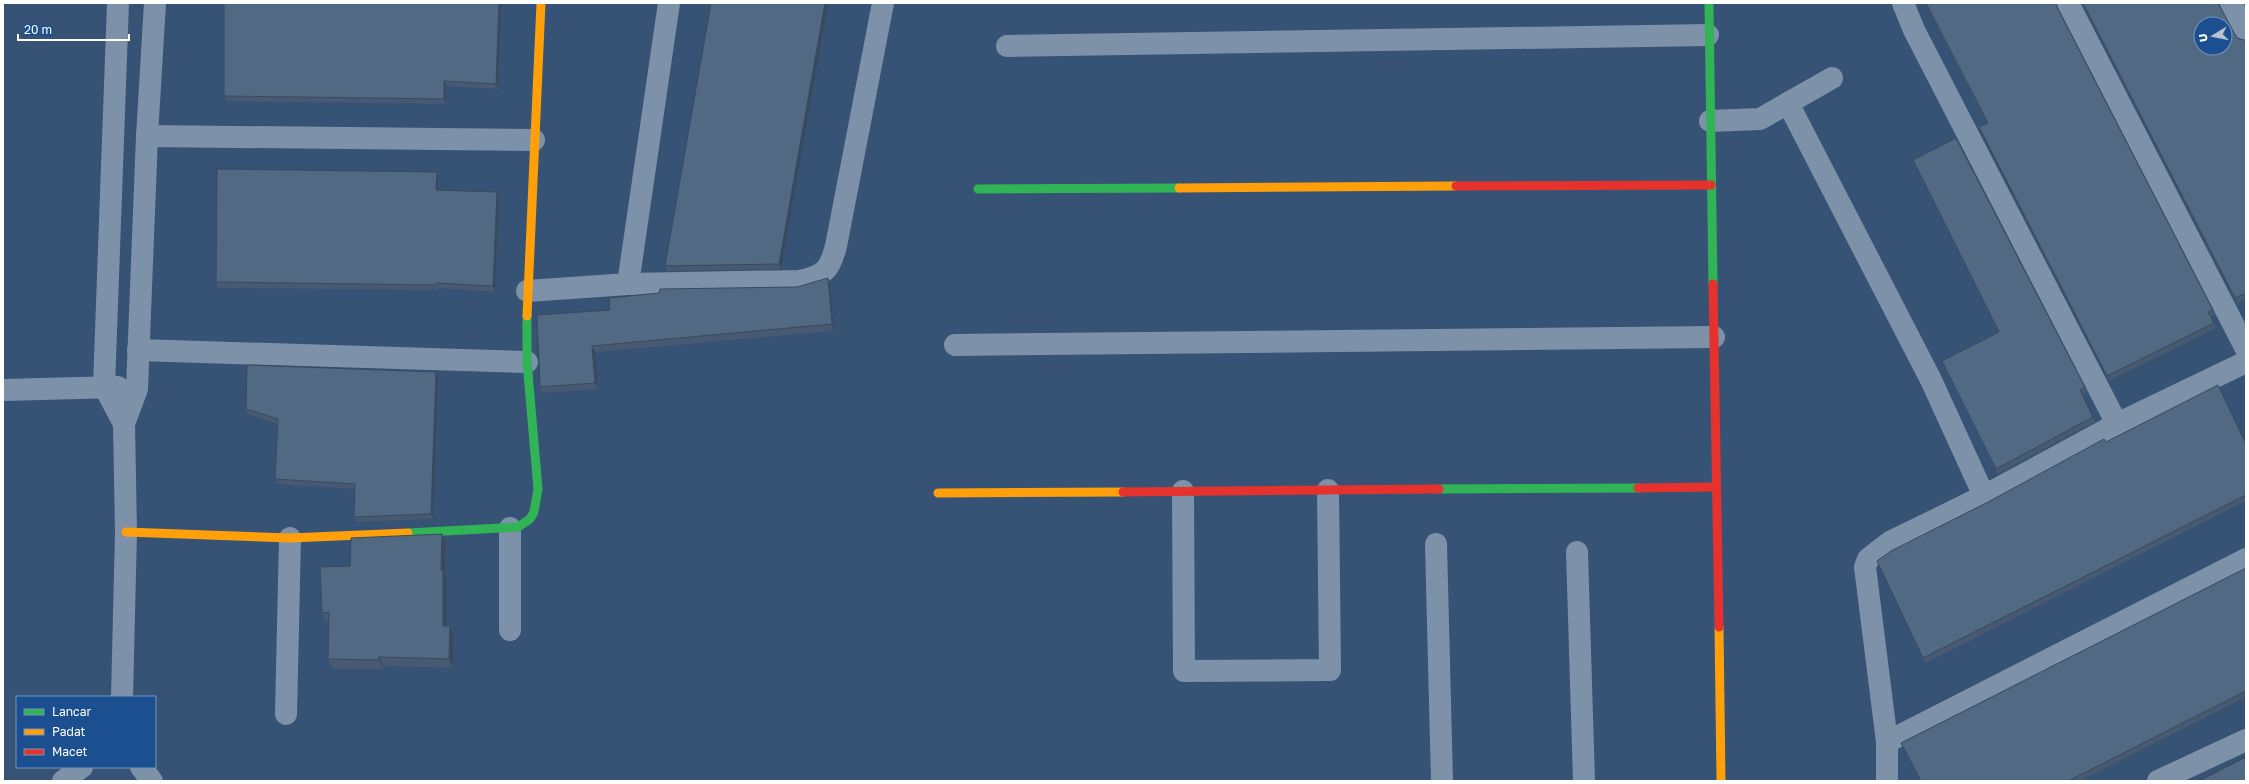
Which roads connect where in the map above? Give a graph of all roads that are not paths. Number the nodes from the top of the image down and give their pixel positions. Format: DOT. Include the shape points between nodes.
graph roads {
  1 [pos="118,3"];
  2 [pos="155,3"];
  3 [pos="541,3"];
  4 [pos="669,3"];
  5 [pos="883,3"];
  6 [pos="1708,3"];
  7 [pos="1903,3"];
  8 [pos="2068,3"];
  9 [pos="2231,3"];
  10 [pos="2246,33"];
  11 [pos="1708,35"];
  12 [pos="1007,46"];
  13 [pos="1832,78"];
  14 [pos="1788,103"];
  15 [pos="1710,121"];
  16 [pos="147,136"];
  17 [pos="534,140"];
  18 [pos="1711,185"];
  19 [pos="978,189"];
  20 [pos="628,284"];
  21 [pos="528,291"];
  22 [pos="1714,337"];
  23 [pos="955,345"];
  24 [pos="2246,348"];
  25 [pos="138,350"];
  26 [pos="527,362"];
  27 [pos="2246,362"];
  28 [pos="104,386"];
  29 [pos="137,389"];
  30 [pos="3,390"];
  31 [pos="124,424"];
  32 [pos="2118,424"];
  33 [pos="1716,487"];
  34 [pos="1328,490"];
  35 [pos="1183,491"];
  36 [pos="938,493"];
  37 [pos="1984,496"];
  38 [pos="510,528"];
  39 [pos="126,532"];
  40 [pos="290,538"];
  41 [pos="1436,544"];
  42 [pos="1577,552"];
  43 [pos="2246,559"];
  44 [pos="510,630"];
  45 [pos="122,696"];
  46 [pos="286,714"];
  47 [pos="2246,740"];
  48 [pos="1887,742"];
  49 [pos="81,768"];
  50 [pos="142,768"];
  51 [pos="63,781"];
  52 [pos="152,781"];
  53 [pos="1442,781"];
  54 [pos="1584,781"];
  55 [pos="1721,781"];
  56 [pos="1887,781"];
  57 [pos="2158,781"];
  1 -- 28 [label="street"];
  2 -- 16 [label="street"];
  3 -- 17 [label="street"];
  4 -- 20 [label="street"];
  5 -- 20 [label="street" via="836,246 826,272 799,281"];
  6 -- 11 [label="street"];
  7 -- 32 [label="street" via="1914,30"];
  8 -- 24 [label="street"];
  9 -- 10 [label="street"];
  11 -- 12 [label="street"];
  11 -- 15 [label="street"];
  13 -- 14 [label="street"];
  14 -- 15 [label="street" via="1760,119"];
  14 -- 37 [label="street" via="1931,380"];
  15 -- 18 [label="street"];
  16 -- 17 [label="street"];
  16 -- 25 [label="street"];
  17 -- 21 [label="street"];
  18 -- 19 [label="street"];
  18 -- 22 [label="street"];
  20 -- 21 [label="street"];
  21 -- 26 [label="street"];
  22 -- 23 [label="street"];
  22 -- 33 [label="street"];
  25 -- 26 [label="street"];
  25 -- 29 [label="street"];
  26 -- 38 [label="street" via="538,489 534,512 530,519 518,527"];
  27 -- 32 [label="street"];
  28 -- 29 [label="street"];
  28 -- 30 [label="street"];
  28 -- 31 [label="street"];
  29 -- 31 [label="street"];
  31 -- 39 [label="street"];
  32 -- 37 [label="street"];
  33 -- 34 [label="street"];
  33 -- 55 [label="street"];
  34 -- 35 [label="street"];
  34 -- 35 [label="street" via="1330,670 1184,671"];
  35 -- 36 [label="street"];
  37 -- 48 [label="street" via="1890,542 1866,563"];
  38 -- 40 [label="street"];
  38 -- 44 [label="street"];
  39 -- 40 [label="street"];
  39 -- 45 [label="street"];
  40 -- 46 [label="street"];
  41 -- 53 [label="street"];
  42 -- 54 [label="street"];
  43 -- 48 [label="street"];
  47 -- 57 [label="street"];
  48 -- 56 [label="street"];
  49 -- 51 [label="street"];
  50 -- 52 [label="street"];
}
